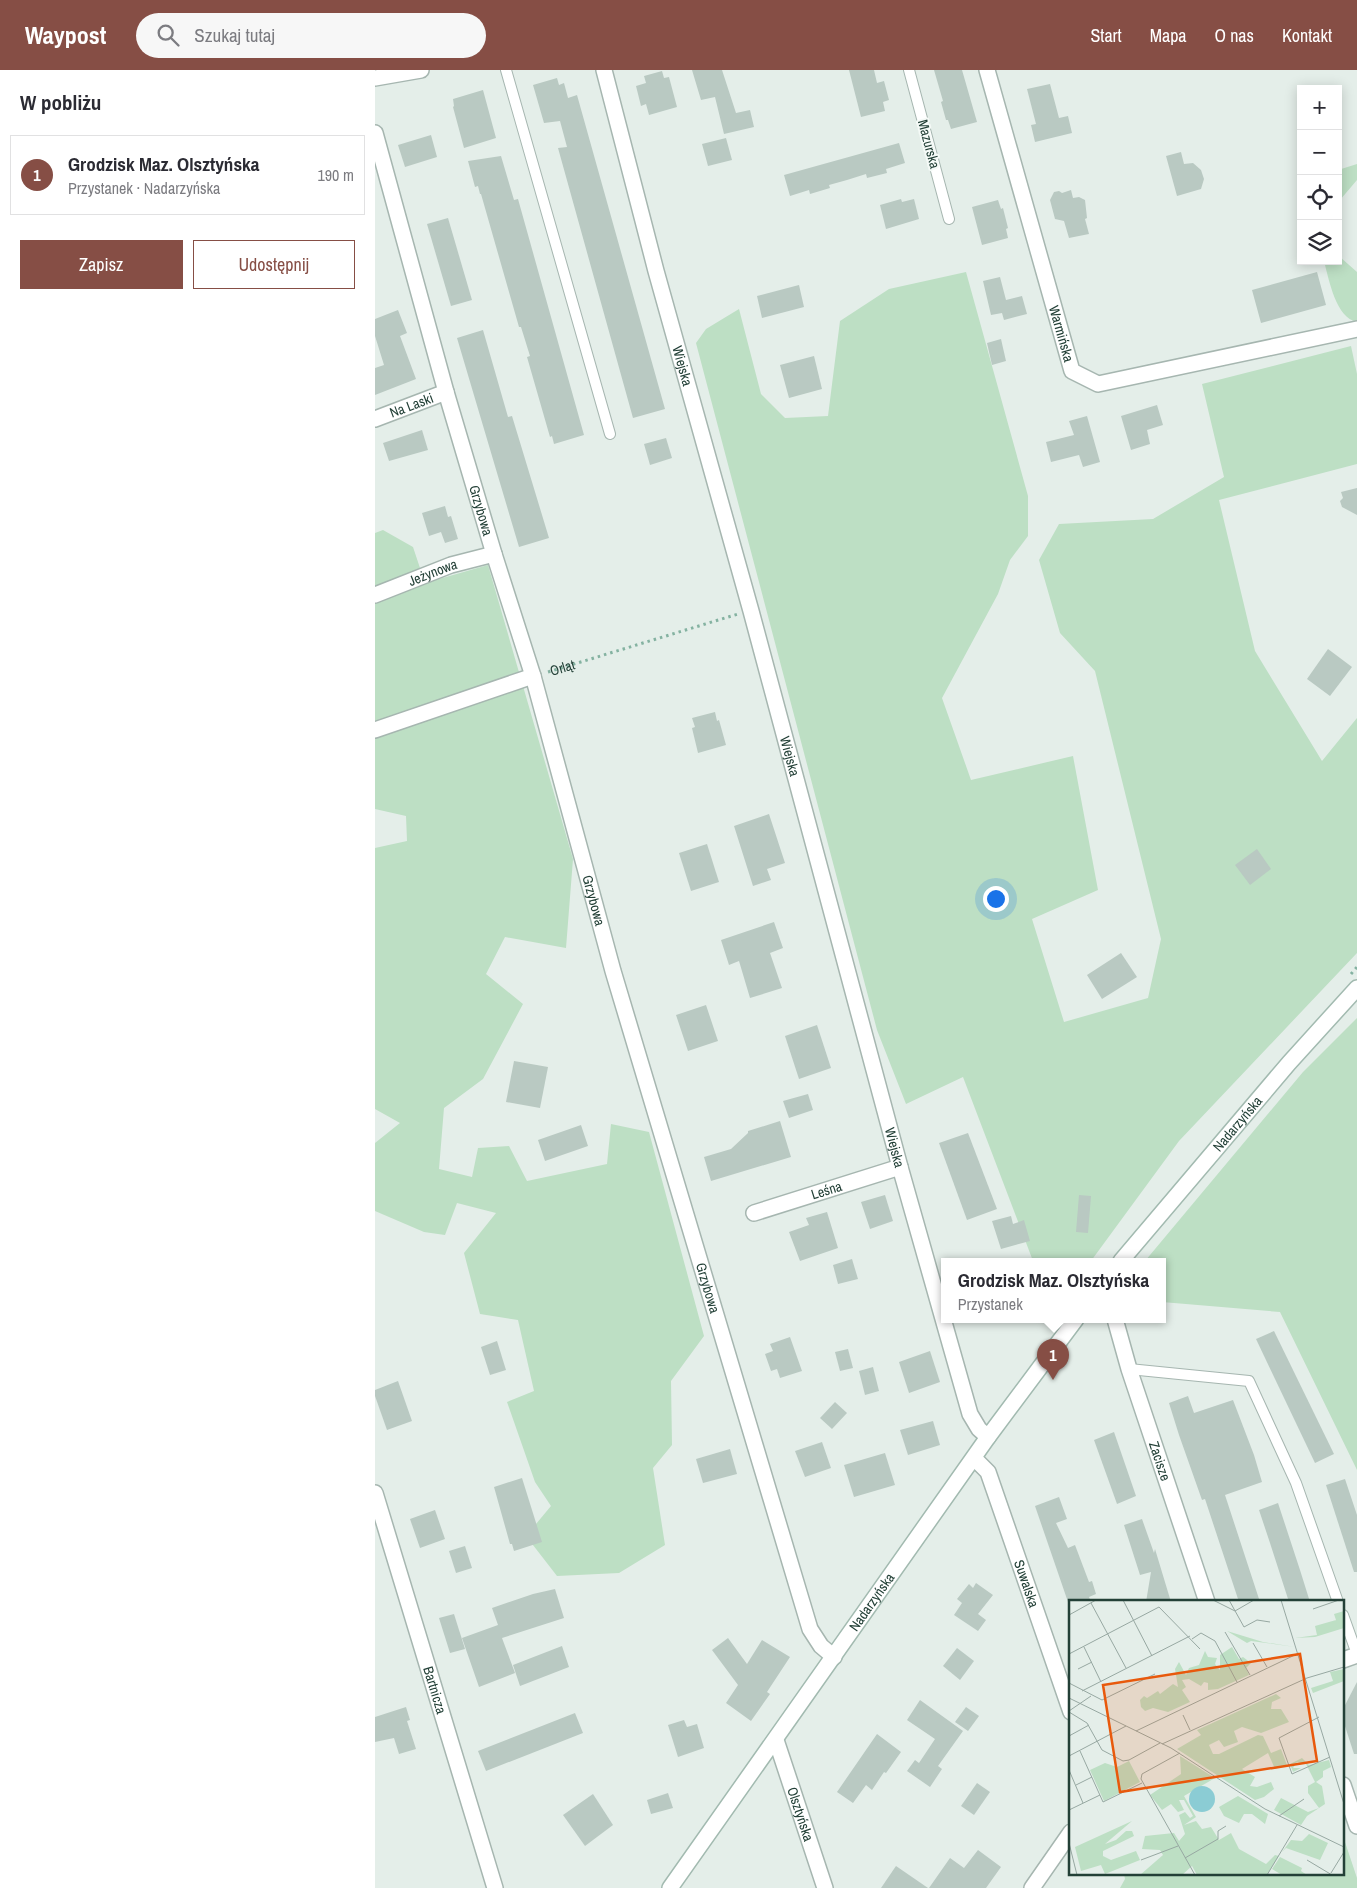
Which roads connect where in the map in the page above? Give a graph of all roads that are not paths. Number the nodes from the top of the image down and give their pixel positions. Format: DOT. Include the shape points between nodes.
graph roads {
  1 [pos="421,70"];
  2 [pos="506,70"];
  3 [pos="604,70"];
  4 [pos="909,70"];
  5 [pos="987,70"];
  6 [pos="375,78"];
  7 [pos="375,133"];
  8 [pos="949,219"];
  9 [pos="1357,329"];
  10 [pos="447,392"];
  11 [pos="375,419"];
  12 [pos="610,434"];
  13 [pos="494,554"];
  14 [pos="375,595"];
  15 [pos="533,676"];
  16 [pos="375,730"];
  17 [pos="1357,988"];
  18 [pos="899,1167"];
  19 [pos="755,1213"];
  20 [pos="1124,1258"];
  21 [pos="941,1313"];
  22 [pos="944,1323"];
  23 [pos="1073,1323"];
  24 [pos="1116,1323"];
  25 [pos="1129,1368"];
  26 [pos="988,1437"];
  27 [pos="974,1458"];
  28 [pos="375,1493"];
  29 [pos="1206,1600"];
  30 [pos="1338,1600"];
  31 [pos="1344,1618"];
  32 [pos="1357,1654"];
  33 [pos="834,1657"];
  34 [pos="1344,1660"];
  35 [pos="1069,1706"];
  36 [pos="776,1740"];
  37 [pos="1344,1788"];
  38 [pos="1357,1826"];
  39 [pos="1069,1835"];
  40 [pos="495,1888"];
  41 [pos="670,1888"];
  42 [pos="825,1888"];
  43 [pos="1032,1888"];
  1 -- 6 [label="street"];
  2 -- 12 [label="lane"];
  3 -- 18 [label="street, Wiejska"];
  4 -- 8 [label="lane, Mazurska"];
  5 -- 9 [label="street, Warmińska" via="1072,371 1098,384"];
  7 -- 10 [label="street, Grzybowa"];
  10 -- 11 [label="street, Na Laski"];
  10 -- 13 [label="street, Grzybowa"];
  13 -- 14 [label="street, Jeżynowa" via="451,565"];
  13 -- 15 [label="street, Grzybowa"];
  15 -- 16 [label="street, Orląt"];
  15 -- 33 [label="street, Grzybowa" via="613,971 810,1629 821,1646"];
  17 -- 20 [label="street, Nadarzyńska"];
  18 -- 19 [label="street, Leśna"];
  18 -- 21 [label="street, Wiejska"];
  22 -- 26 [label="street, Wiejska" via="970,1414"];
  23 -- 26 [label="street, Nadarzyńska"];
  24 -- 25 [label="street, Zacisze"];
  25 -- 29 [label="street, Zacisze"];
  25 -- 30 [label="lane" via="1249,1381 1296,1483"];
  26 -- 27 [label="street, Nadarzyńska"];
  27 -- 33 [label="street, Nadarzyńska"];
  27 -- 35 [label="street, Suwalska" via="988,1472"];
  28 -- 40 [label="street, Bartnicza"];
  31 -- 32 [label="lane"];
  32 -- 34 [label="street"];
  33 -- 36 [label="street, Nadarzyńska"];
  36 -- 41 [label="street, Nadarzyńska"];
  36 -- 42 [label="street, Olsztyńska"];
  37 -- 38 [label="street"];
  39 -- 43 [label="street"];
}
